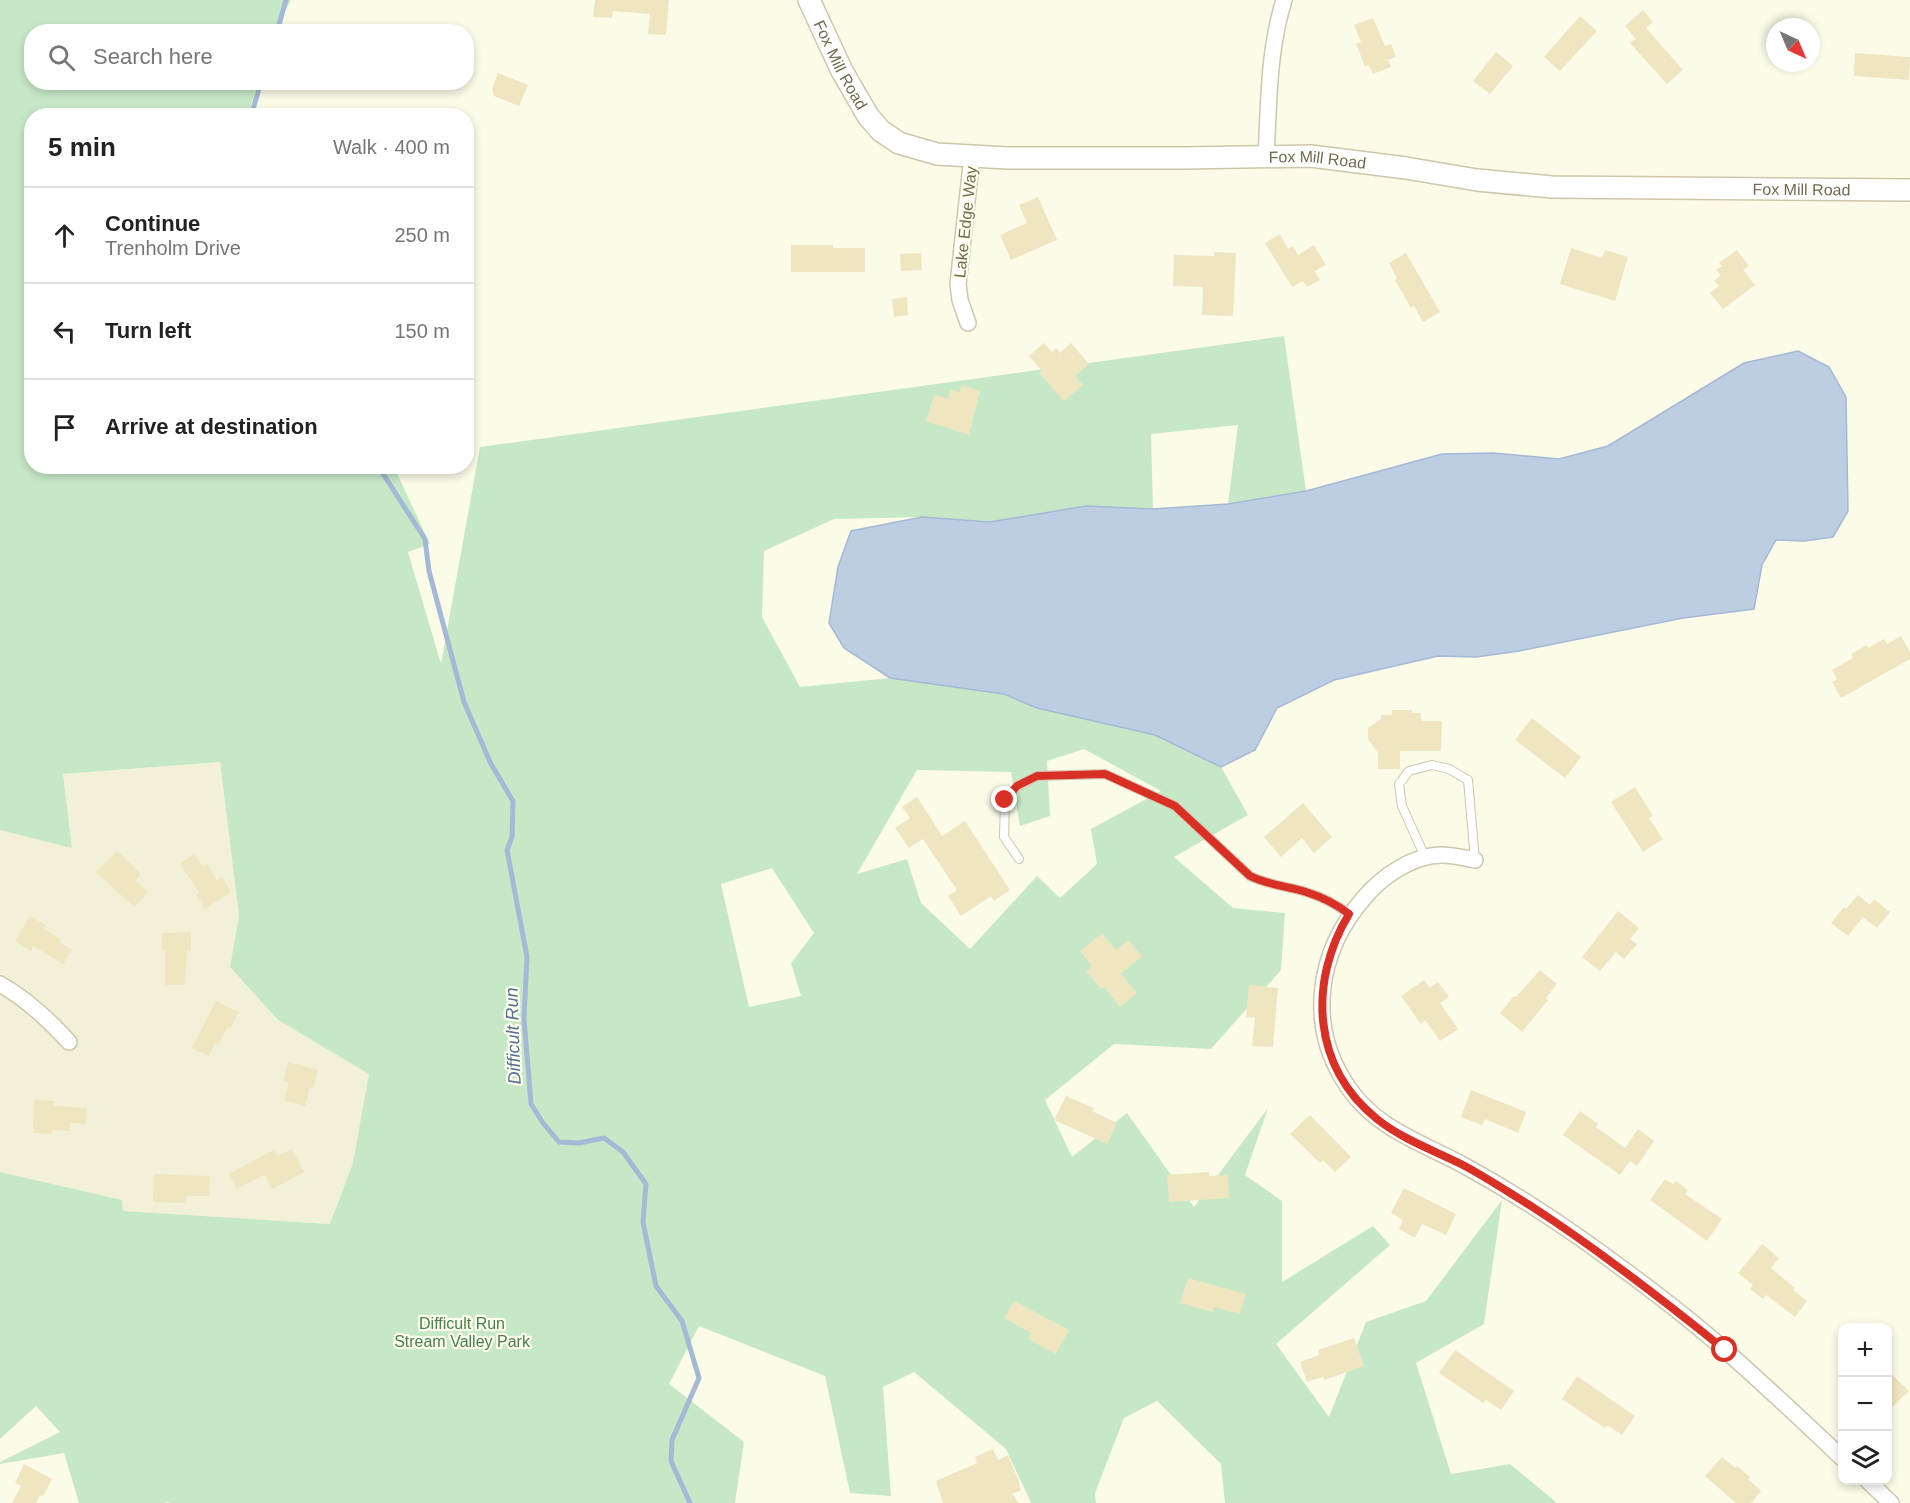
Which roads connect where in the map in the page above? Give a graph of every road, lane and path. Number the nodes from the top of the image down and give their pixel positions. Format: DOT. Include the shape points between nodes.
graph roads {
  1 [pos="809,0"];
  2 [pos="1284,0"];
  3 [pos="972,156"];
  4 [pos="1266,157"];
  5 [pos="1910,190"];
  6 [pos="968,323"];
  7 [pos="1425,857"];
  8 [pos="1019,859"];
  9 [pos="1475,860"];
  10 [pos="1349,914"];
  11 [pos="0,984"];
  12 [pos="69,1042"];
  13 [pos="1838,1454"];
  14 [pos="1872,1485"];
  15 [pos="1891,1503"];
  1 -- 3 [label="main road, Fox Mill Road" via="850,86 881,131 918,150"];
  2 -- 4 [label="street" via="1271,66"];
  3 -- 4 [label="main road, Fox Mill Road"];
  3 -- 6 [label="street, Lake Edge Way" via="958,284"];
  4 -- 5 [label="main road, Fox Mill Road" via="1311,156 1552,187"];
  7 -- 9 [label="street"];
  7 -- 9 [label="lane" via="1402,806 1399,784 1409,771 1432,765 1468,780"];
  7 -- 10 [label="street" via="1390,874"];
  8 -- 10 [label="lane" via="1004,837 1005,800 1017,786 1037,776 1105,774 1175,806 1250,876 1306,892"];
  10 -- 13 [label="street" via="1328,958 1322,1019 1334,1061 1347,1087 1365,1108 1404,1136 1495,1183 1581,1239 1725,1350"];
  11 -- 12 [label="street" via="47,1018"];
  14 -- 15 [label="street"];
}
